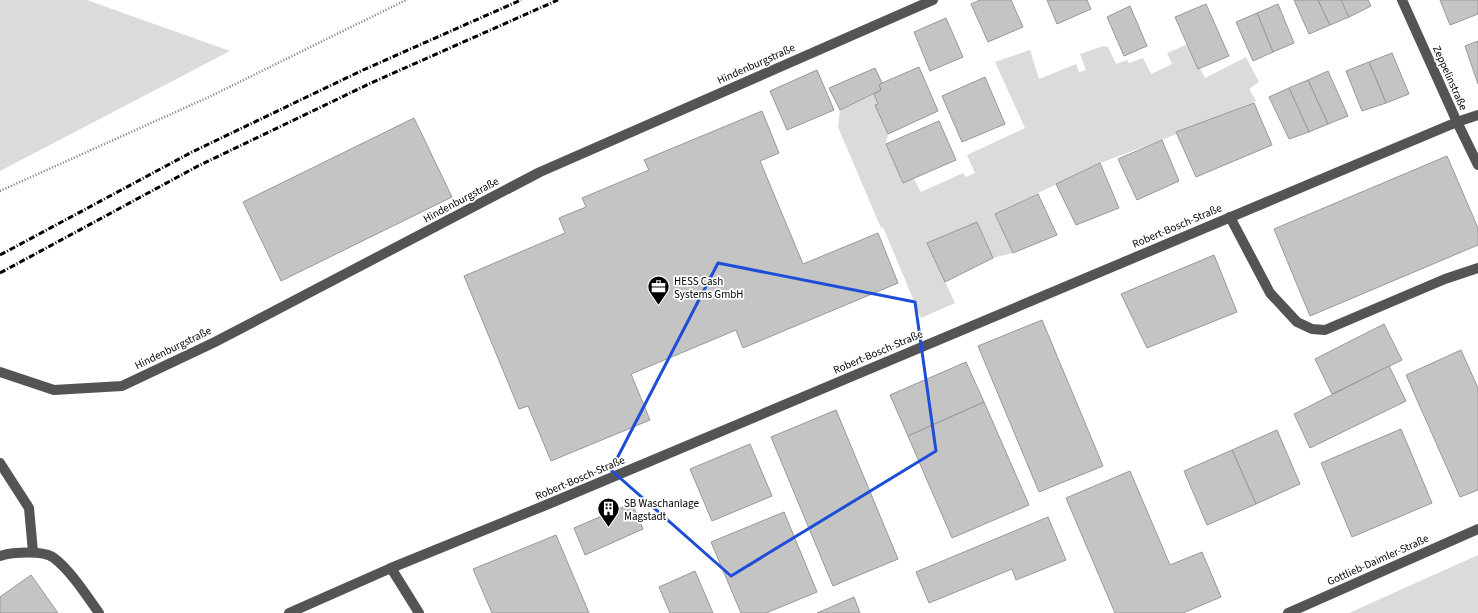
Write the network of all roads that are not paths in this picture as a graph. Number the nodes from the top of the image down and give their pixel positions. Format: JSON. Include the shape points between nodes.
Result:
{"nodes":[{"id":1,"x":933,"y":0,"type":"edge"},
{"id":2,"x":1402,"y":0,"type":"edge"},
{"id":3,"x":1478,"y":115,"type":"edge"},
{"id":4,"x":1457,"y":122,"type":"junction"},
{"id":5,"x":1478,"y":165,"type":"edge"},
{"id":6,"x":1230,"y":217,"type":"junction"},
{"id":7,"x":1478,"y":268,"type":"edge"},
{"id":8,"x":0,"y":372,"type":"edge"},
{"id":9,"x":0,"y":463,"type":"edge"},
{"id":10,"x":1478,"y":529,"type":"edge"},
{"id":11,"x":33,"y":552,"type":"junction"},
{"id":12,"x":0,"y":556,"type":"edge"},
{"id":13,"x":391,"y":568,"type":"junction"},
{"id":14,"x":99,"y":613,"type":"edge"},
{"id":15,"x":289,"y":613,"type":"edge"},
{"id":16,"x":419,"y":613,"type":"edge"},
{"id":17,"x":1288,"y":613,"type":"edge"}],
"edges":[{"from":1,"to":8,"type":"street","name":"Hindenburgstraße","via":[[540,172],[216,342],[122,386],[54,390]]},
{"from":2,"to":4,"type":"street","name":"Zeppelinstraße"},
{"from":3,"to":4,"type":"street","name":"Robert-Bosch-Straße"},
{"from":4,"to":5,"type":"street","name":"Zeppelinstraße"},
{"from":4,"to":6,"type":"street","name":"Robert-Bosch-Straße"},
{"from":6,"to":7,"type":"street","via":[[1270,293],[1297,322],[1312,329],[1325,330],[1445,279]]},
{"from":6,"to":13,"type":"street","name":"Robert-Bosch-Straße"},
{"from":9,"to":11,"type":"street","via":[[29,508]]},
{"from":10,"to":17,"type":"street","name":"Gottlieb-Daimler-Straße"},
{"from":11,"to":12,"type":"street"},
{"from":11,"to":14,"type":"street","via":[[53,557],[77,582]]},
{"from":13,"to":15,"type":"street","name":"Robert-Bosch-Straße"},
{"from":13,"to":16,"type":"street"}]}
